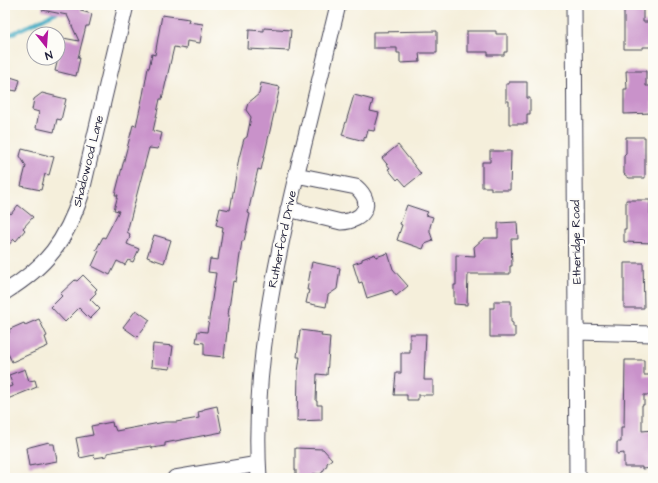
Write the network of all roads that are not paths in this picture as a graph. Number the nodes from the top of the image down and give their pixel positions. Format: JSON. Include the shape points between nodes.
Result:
{"nodes":[{"id":1,"x":126,"y":5,"type":"edge"},
{"id":2,"x":338,"y":5,"type":"edge"},
{"id":3,"x":574,"y":5,"type":"edge"},
{"id":4,"x":296,"y":175,"type":"junction"},
{"id":5,"x":288,"y":209,"type":"junction"},
{"id":6,"x":5,"y":292,"type":"edge"},
{"id":7,"x":577,"y":332,"type":"junction"},
{"id":8,"x":653,"y":334,"type":"edge"},
{"id":9,"x":258,"y":471,"type":"edge"},
{"id":10,"x":175,"y":478,"type":"edge"},
{"id":11,"x":577,"y":478,"type":"edge"}],
"edges":[{"from":1,"to":6,"type":"street","name":"Shadowood Lane","via":[[74,216],[48,258],[30,276]]},
{"from":2,"to":4,"type":"street","name":"Rutherford Drive"},
{"from":3,"to":7,"type":"street","name":"Etheridge Road"},
{"from":4,"to":5,"type":"street","name":"Rutherford Drive"},
{"from":4,"to":5,"type":"street","via":[[356,187],[366,201],[365,209],[359,218],[341,222]]},
{"from":5,"to":9,"type":"street","name":"Rutherford Drive","via":[[268,310],[259,403]]},
{"from":7,"to":8,"type":"street"},
{"from":7,"to":11,"type":"street","name":"Etheridge Road"},
{"from":9,"to":10,"type":"street"}]}
